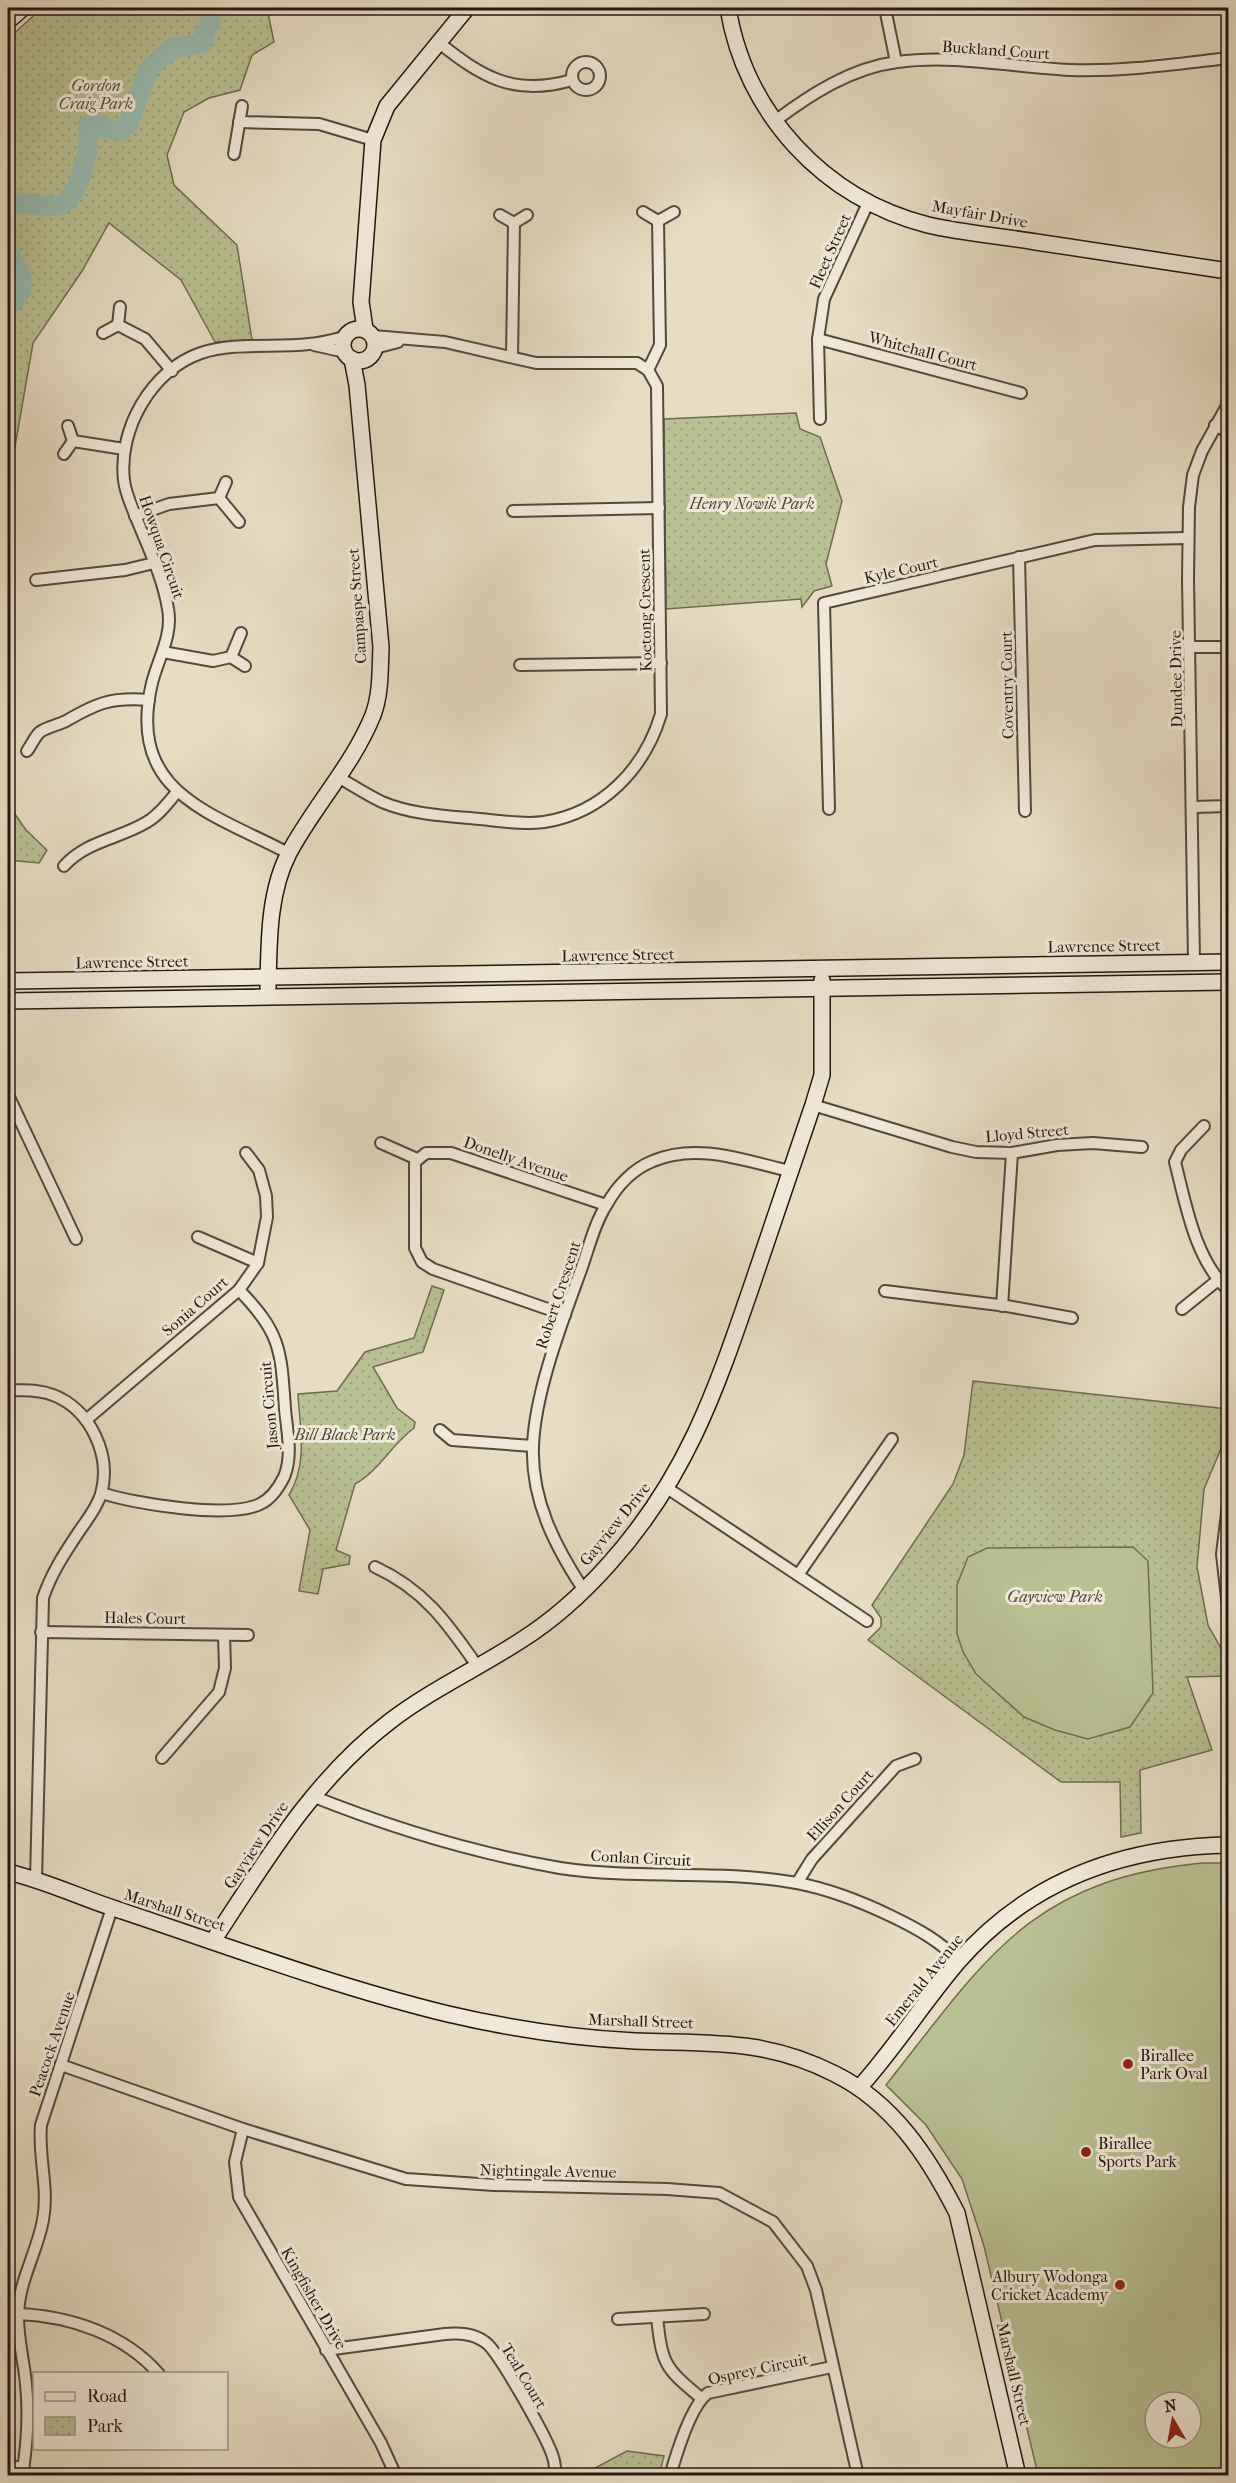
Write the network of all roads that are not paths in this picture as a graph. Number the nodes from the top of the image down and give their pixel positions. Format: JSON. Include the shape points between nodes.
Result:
{"nodes":[{"id":1,"x":23,"y":8,"type":"edge"},
{"id":2,"x":467,"y":8,"type":"edge"},
{"id":3,"x":728,"y":8,"type":"edge"},
{"id":4,"x":885,"y":8,"type":"edge"},
{"id":5,"x":8,"y":21,"type":"edge"},
{"id":6,"x":438,"y":42,"type":"junction"},
{"id":7,"x":1228,"y":58,"type":"edge"},
{"id":8,"x":896,"y":62,"type":"junction"},
{"id":9,"x":572,"y":80,"type":"dead end"},
{"id":10,"x":242,"y":106,"type":"dead end"},
{"id":11,"x":775,"y":121,"type":"junction"},
{"id":12,"x":239,"y":122,"type":"junction"},
{"id":13,"x":372,"y":140,"type":"junction"},
{"id":14,"x":234,"y":154,"type":"dead end"},
{"id":15,"x":868,"y":203,"type":"junction"},
{"id":16,"x":643,"y":212,"type":"dead end"},
{"id":17,"x":674,"y":212,"type":"dead end"},
{"id":18,"x":500,"y":215,"type":"dead end"},
{"id":19,"x":527,"y":215,"type":"dead end"},
{"id":20,"x":658,"y":221,"type":"junction"},
{"id":21,"x":514,"y":223,"type":"junction"},
{"id":22,"x":1228,"y":271,"type":"edge"},
{"id":23,"x":120,"y":308,"type":"dead end"},
{"id":24,"x":118,"y":325,"type":"junction"},
{"id":25,"x":103,"y":333,"type":"dead end"},
{"id":26,"x":818,"y":339,"type":"junction"},
{"id":27,"x":359,"y":344,"type":"junction"},
{"id":28,"x":512,"y":357,"type":"junction"},
{"id":29,"x":648,"y":370,"type":"junction"},
{"id":30,"x":171,"y":372,"type":"junction"},
{"id":31,"x":1021,"y":393,"type":"dead end"},
{"id":32,"x":1228,"y":404,"type":"edge"},
{"id":33,"x":820,"y":419,"type":"dead end"},
{"id":34,"x":1215,"y":425,"type":"junction"},
{"id":35,"x":68,"y":426,"type":"dead end"},
{"id":36,"x":1228,"y":432,"type":"edge"},
{"id":37,"x":73,"y":441,"type":"junction"},
{"id":38,"x":124,"y":449,"type":"junction"},
{"id":39,"x":64,"y":454,"type":"dead end"},
{"id":40,"x":226,"y":482,"type":"dead end"},
{"id":41,"x":219,"y":498,"type":"junction"},
{"id":42,"x":659,"y":508,"type":"junction"},
{"id":43,"x":513,"y":511,"type":"dead end"},
{"id":44,"x":135,"y":516,"type":"junction"},
{"id":45,"x":239,"y":522,"type":"dead end"},
{"id":46,"x":1188,"y":538,"type":"junction"},
{"id":47,"x":1019,"y":557,"type":"junction"},
{"id":48,"x":154,"y":563,"type":"junction"},
{"id":49,"x":36,"y":580,"type":"dead end"},
{"id":50,"x":241,"y":633,"type":"dead end"},
{"id":51,"x":1191,"y":647,"type":"junction"},
{"id":52,"x":1228,"y":647,"type":"edge"},
{"id":53,"x":163,"y":652,"type":"junction"},
{"id":54,"x":231,"y":657,"type":"junction"},
{"id":55,"x":662,"y":663,"type":"junction"},
{"id":56,"x":520,"y":665,"type":"dead end"},
{"id":57,"x":245,"y":666,"type":"dead end"},
{"id":58,"x":149,"y":700,"type":"junction"},
{"id":59,"x":27,"y":752,"type":"dead end"},
{"id":60,"x":338,"y":777,"type":"junction"},
{"id":61,"x":177,"y":792,"type":"junction"},
{"id":62,"x":1228,"y":806,"type":"edge"},
{"id":63,"x":1193,"y":807,"type":"junction"},
{"id":64,"x":829,"y":809,"type":"dead end"},
{"id":65,"x":1025,"y":811,"type":"dead end"},
{"id":66,"x":288,"y":853,"type":"junction"},
{"id":67,"x":64,"y":866,"type":"dead end"},
{"id":68,"x":1194,"y":962,"type":"junction"},
{"id":69,"x":1228,"y":962,"type":"edge"},
{"id":70,"x":822,"y":970,"type":"junction"},
{"id":71,"x":268,"y":978,"type":"junction"},
{"id":72,"x":8,"y":981,"type":"edge"},
{"id":73,"x":1194,"y":982,"type":"junction"},
{"id":74,"x":1228,"y":982,"type":"edge"},
{"id":75,"x":822,"y":988,"type":"junction"},
{"id":76,"x":268,"y":997,"type":"junction"},
{"id":77,"x":8,"y":1001,"type":"edge"},
{"id":78,"x":8,"y":1095,"type":"edge"},
{"id":79,"x":813,"y":1105,"type":"junction"},
{"id":80,"x":1203,"y":1126,"type":"dead end"},
{"id":81,"x":381,"y":1143,"type":"dead end"},
{"id":82,"x":1142,"y":1147,"type":"dead end"},
{"id":83,"x":246,"y":1153,"type":"dead end"},
{"id":84,"x":1012,"y":1153,"type":"junction"},
{"id":85,"x":417,"y":1159,"type":"junction"},
{"id":86,"x":790,"y":1171,"type":"junction"},
{"id":87,"x":606,"y":1205,"type":"junction"},
{"id":88,"x":198,"y":1237,"type":"dead end"},
{"id":89,"x":76,"y":1239,"type":"dead end"},
{"id":90,"x":258,"y":1263,"type":"junction"},
{"id":91,"x":1218,"y":1280,"type":"junction"},
{"id":92,"x":239,"y":1290,"type":"junction"},
{"id":93,"x":1228,"y":1290,"type":"edge"},
{"id":94,"x":885,"y":1291,"type":"dead end"},
{"id":95,"x":1002,"y":1306,"type":"junction"},
{"id":96,"x":1182,"y":1309,"type":"dead end"},
{"id":97,"x":565,"y":1315,"type":"junction"},
{"id":98,"x":1072,"y":1318,"type":"dead end"},
{"id":99,"x":8,"y":1390,"type":"edge"},
{"id":100,"x":86,"y":1420,"type":"junction"},
{"id":101,"x":440,"y":1430,"type":"dead end"},
{"id":102,"x":892,"y":1438,"type":"dead end"},
{"id":103,"x":533,"y":1446,"type":"junction"},
{"id":104,"x":667,"y":1488,"type":"junction"},
{"id":105,"x":102,"y":1493,"type":"junction"},
{"id":106,"x":1228,"y":1505,"type":"edge"},
{"id":107,"x":375,"y":1567,"type":"dead end"},
{"id":108,"x":798,"y":1575,"type":"junction"},
{"id":109,"x":583,"y":1590,"type":"junction"},
{"id":110,"x":1228,"y":1606,"type":"edge"},
{"id":111,"x":867,"y":1621,"type":"dead end"},
{"id":112,"x":41,"y":1632,"type":"junction"},
{"id":113,"x":224,"y":1635,"type":"junction"},
{"id":114,"x":248,"y":1635,"type":"dead end"},
{"id":115,"x":478,"y":1667,"type":"junction"},
{"id":116,"x":162,"y":1758,"type":"dead end"},
{"id":117,"x":915,"y":1758,"type":"dead end"},
{"id":118,"x":312,"y":1796,"type":"junction"},
{"id":119,"x":1228,"y":1845,"type":"edge"},
{"id":120,"x":8,"y":1872,"type":"edge"},
{"id":121,"x":36,"y":1879,"type":"junction"},
{"id":122,"x":797,"y":1883,"type":"junction"},
{"id":123,"x":112,"y":1908,"type":"junction"},
{"id":124,"x":213,"y":1941,"type":"junction"},
{"id":125,"x":959,"y":1961,"type":"junction"},
{"id":126,"x":62,"y":2065,"type":"junction"},
{"id":127,"x":859,"y":2088,"type":"junction"},
{"id":128,"x":243,"y":2129,"type":"junction"},
{"id":129,"x":18,"y":2314,"type":"junction"},
{"id":130,"x":704,"y":2314,"type":"dead end"},
{"id":131,"x":657,"y":2318,"type":"junction"},
{"id":132,"x":618,"y":2319,"type":"dead end"},
{"id":133,"x":326,"y":2350,"type":"junction"},
{"id":134,"x":832,"y":2367,"type":"junction"},
{"id":135,"x":158,"y":2372,"type":"edge"},
{"id":136,"x":701,"y":2398,"type":"junction"},
{"id":137,"x":8,"y":2466,"type":"edge"},
{"id":138,"x":23,"y":2472,"type":"edge"},
{"id":139,"x":396,"y":2475,"type":"edge"},
{"id":140,"x":556,"y":2475,"type":"edge"},
{"id":141,"x":670,"y":2475,"type":"edge"},
{"id":142,"x":858,"y":2475,"type":"edge"},
{"id":143,"x":1018,"y":2475,"type":"edge"}],
"edges":[{"from":1,"to":5,"type":"street"},
{"from":2,"to":6,"type":"street","name":"Campaspe Street"},
{"from":3,"to":11,"type":"street","name":"Mayfair Drive","via":[[745,69]]},
{"from":4,"to":8,"type":"street"},
{"from":6,"to":9,"type":"street","via":[[472,70],[500,82],[535,86]]},
{"from":6,"to":13,"type":"street","name":"Campaspe Street","via":[[387,106]]},
{"from":7,"to":8,"type":"street","name":"Buckland Court","via":[[1071,70],[960,60]]},
{"from":8,"to":11,"type":"street","name":"Buckland Court","via":[[837,81]]},
{"from":10,"to":12,"type":"street"},
{"from":11,"to":15,"type":"street","name":"Mayfair Drive","via":[[799,153],[831,180]]},
{"from":12,"to":13,"type":"street","via":[[319,124]]},
{"from":12,"to":14,"type":"street"},
{"from":13,"to":27,"type":"street","name":"Campaspe Street"},
{"from":15,"to":22,"type":"street","name":"Mayfair Drive","via":[[927,225]]},
{"from":15,"to":26,"type":"street","name":"Fleet Street","via":[[824,299]]},
{"from":16,"to":20,"type":"street"},
{"from":17,"to":20,"type":"street"},
{"from":18,"to":21,"type":"street"},
{"from":19,"to":21,"type":"street"},
{"from":20,"to":29,"type":"street","via":[[660,345]]},
{"from":21,"to":28,"type":"street"},
{"from":23,"to":24,"type":"street"},
{"from":24,"to":25,"type":"street"},
{"from":24,"to":30,"type":"street","via":[[145,339]]},
{"from":26,"to":31,"type":"street","name":"Whitehall Court"},
{"from":26,"to":33,"type":"street","name":"Fleet Street"},
{"from":27,"to":28,"type":"street","via":[[445,342]]},
{"from":27,"to":30,"type":"street","name":"Howqua Circuit","via":[[227,349],[200,354]]},
{"from":27,"to":60,"type":"street","name":"Campaspe Street","via":[[357,385],[381,647],[380,684],[373,715]]},
{"from":28,"to":29,"type":"street","via":[[536,363],[638,363]]},
{"from":29,"to":42,"type":"street","name":"Koetong Crescent","via":[[657,386]]},
{"from":30,"to":38,"type":"street","name":"Howqua Circuit","via":[[144,399]]},
{"from":32,"to":34,"type":"street","name":"Dundee Drive"},
{"from":34,"to":36,"type":"street"},
{"from":34,"to":46,"type":"street","name":"Dundee Drive","via":[[1193,475]]},
{"from":35,"to":37,"type":"street"},
{"from":37,"to":38,"type":"street"},
{"from":37,"to":39,"type":"street"},
{"from":38,"to":44,"type":"street","name":"Howqua Circuit","via":[[124,482]]},
{"from":40,"to":41,"type":"street"},
{"from":41,"to":44,"type":"street","via":[[170,504]]},
{"from":41,"to":45,"type":"street"},
{"from":42,"to":43,"type":"street"},
{"from":42,"to":55,"type":"street","name":"Koetong Crescent"},
{"from":44,"to":48,"type":"street","name":"Howqua Circuit"},
{"from":46,"to":47,"type":"street","name":"Kyle Court","via":[[1095,540]]},
{"from":46,"to":51,"type":"street","name":"Dundee Drive"},
{"from":47,"to":64,"type":"street","name":"Kyle Court","via":[[824,603]]},
{"from":47,"to":65,"type":"street","name":"Coventry Court"},
{"from":48,"to":49,"type":"street"},
{"from":48,"to":53,"type":"street","name":"Howqua Circuit","via":[[168,609]]},
{"from":50,"to":54,"type":"street"},
{"from":51,"to":52,"type":"street"},
{"from":51,"to":63,"type":"street","name":"Dundee Drive"},
{"from":53,"to":54,"type":"street","via":[[213,661]]},
{"from":53,"to":58,"type":"street","name":"Howqua Circuit"},
{"from":54,"to":57,"type":"street"},
{"from":55,"to":56,"type":"street"},
{"from":55,"to":60,"type":"street","name":"Koetong Crescent","via":[[661,714],[646,752],[612,792],[570,815],[544,822],[518,822],[419,813],[381,801]]},
{"from":58,"to":59,"type":"street","via":[[103,702],[84,709],[39,732]]},
{"from":58,"to":61,"type":"street","name":"Howqua Circuit","via":[[148,744],[160,772]]},
{"from":60,"to":66,"type":"street","name":"Campaspe Street"},
{"from":61,"to":66,"type":"street","name":"Howqua Circuit"},
{"from":61,"to":67,"type":"street","via":[[146,823],[103,839]]},
{"from":62,"to":63,"type":"street"},
{"from":63,"to":68,"type":"street","name":"Dundee Drive"},
{"from":66,"to":71,"type":"street","name":"Campaspe Street","via":[[272,914]]},
{"from":68,"to":69,"type":"street","name":"Lawrence Street"},
{"from":68,"to":70,"type":"street","name":"Lawrence Street"},
{"from":68,"to":73,"type":"street"},
{"from":70,"to":71,"type":"street","name":"Lawrence Street"},
{"from":70,"to":75,"type":"street","name":"Gayview Drive"},
{"from":71,"to":72,"type":"street","name":"Lawrence Street"},
{"from":71,"to":76,"type":"street","name":"Campaspe Street"},
{"from":73,"to":74,"type":"street"},
{"from":73,"to":75,"type":"street"},
{"from":75,"to":76,"type":"street"},
{"from":75,"to":79,"type":"street","name":"Gayview Drive","via":[[822,1075]]},
{"from":76,"to":77,"type":"street"},
{"from":78,"to":89,"type":"street"},
{"from":79,"to":84,"type":"street","name":"Lloyd Street","via":[[952,1147]]},
{"from":79,"to":86,"type":"street","name":"Gayview Drive"},
{"from":80,"to":91,"type":"street","via":[[1181,1150],[1176,1162],[1200,1247]]},
{"from":81,"to":85,"type":"street"},
{"from":82,"to":84,"type":"street","name":"Lloyd Street","via":[[1093,1143]]},
{"from":83,"to":90,"type":"street","name":"Sonia Court","via":[[260,1170],[266,1196],[267,1217]]},
{"from":84,"to":95,"type":"street"},
{"from":85,"to":87,"type":"street","name":"Donelly Avenue","via":[[426,1153],[451,1153]]},
{"from":85,"to":97,"type":"street","via":[[415,1248],[422,1262]]},
{"from":86,"to":87,"type":"street","name":"Robert Crescent","via":[[711,1153],[672,1154],[636,1171]]},
{"from":86,"to":104,"type":"street","name":"Gayview Drive","via":[[725,1368]]},
{"from":87,"to":97,"type":"street","name":"Robert Crescent"},
{"from":88,"to":90,"type":"street"},
{"from":90,"to":92,"type":"street","name":"Sonia Court"},
{"from":91,"to":93,"type":"street"},
{"from":91,"to":96,"type":"street"},
{"from":92,"to":100,"type":"street","name":"Sonia Court"},
{"from":92,"to":105,"type":"street","name":"Jason Circuit","via":[[262,1314],[275,1336],[282,1362],[289,1459],[277,1489],[260,1504],[234,1509],[155,1506]]},
{"from":94,"to":95,"type":"street"},
{"from":95,"to":98,"type":"street"},
{"from":97,"to":103,"type":"street","name":"Robert Crescent","via":[[539,1402]]},
{"from":99,"to":100,"type":"street","via":[[54,1395]]},
{"from":100,"to":105,"type":"street","via":[[99,1446]]},
{"from":101,"to":103,"type":"street","via":[[452,1440]]},
{"from":102,"to":108,"type":"street"},
{"from":103,"to":109,"type":"street","name":"Robert Crescent","via":[[545,1520]]},
{"from":104,"to":108,"type":"street"},
{"from":104,"to":109,"type":"street","name":"Gayview Drive","via":[[632,1536]]},
{"from":105,"to":112,"type":"street","via":[[49,1582],[43,1598]]},
{"from":106,"to":110,"type":"street","via":[[1222,1554]]},
{"from":107,"to":115,"type":"street","via":[[401,1579],[422,1596],[448,1624]]},
{"from":108,"to":111,"type":"street"},
{"from":109,"to":115,"type":"street","name":"Gayview Drive","via":[[532,1633]]},
{"from":112,"to":113,"type":"street","name":"Hales Court"},
{"from":112,"to":121,"type":"street"},
{"from":113,"to":114,"type":"street","name":"Hales Court"},
{"from":113,"to":116,"type":"street","via":[[225,1668],[219,1692]]},
{"from":115,"to":118,"type":"street","name":"Gayview Drive","via":[[392,1720],[342,1763]]},
{"from":117,"to":122,"type":"street","name":"Ellison Court","via":[[896,1766],[812,1859]]},
{"from":118,"to":122,"type":"street","name":"Conlan Circuit","via":[[403,1830],[473,1850],[562,1868]]},
{"from":118,"to":124,"type":"street","name":"Gayview Drive"},
{"from":119,"to":125,"type":"street","name":"Emerald Avenue","via":[[1151,1851],[1078,1873],[1023,1904]]},
{"from":120,"to":121,"type":"street","name":"Marshall Street"},
{"from":121,"to":123,"type":"street","name":"Marshall Street"},
{"from":122,"to":125,"type":"street","name":"Conlan Circuit","via":[[876,1909],[935,1940]]},
{"from":123,"to":124,"type":"street","name":"Marshall Street"},
{"from":123,"to":126,"type":"street","name":"Peacock Avenue"},
{"from":124,"to":127,"type":"street","name":"Marshall Street","via":[[322,1979],[450,2014],[585,2038],[745,2044],[811,2063]]},
{"from":125,"to":127,"type":"street","name":"Emerald Avenue"},
{"from":126,"to":128,"type":"street","name":"Nightingale Avenue"},
{"from":126,"to":129,"type":"street","name":"Peacock Avenue","via":[[41,2125],[39,2141],[46,2188],[43,2219],[22,2286]]},
{"from":127,"to":143,"type":"street","name":"Marshall Street","via":[[911,2137],[937,2174],[957,2213]]},
{"from":128,"to":133,"type":"street","name":"Kingfisher Drive","via":[[235,2162],[239,2197]]},
{"from":128,"to":134,"type":"street","name":"Nightingale Avenue","via":[[382,2174],[426,2182],[719,2193],[773,2222],[807,2266]]},
{"from":129,"to":135,"type":"street","via":[[69,2322],[106,2334],[133,2349]]},
{"from":129,"to":138,"type":"street","name":"Peacock Avenue","via":[[26,2385]]},
{"from":130,"to":131,"type":"street"},
{"from":131,"to":132,"type":"street"},
{"from":131,"to":136,"type":"street","via":[[665,2364]]},
{"from":133,"to":139,"type":"street","name":"Kingfisher Drive"},
{"from":133,"to":140,"type":"street","name":"Teal Court","via":[[460,2333],[481,2339],[500,2357],[553,2457]]},
{"from":134,"to":136,"type":"street","name":"Osprey Circuit","via":[[708,2393]]},
{"from":134,"to":142,"type":"street","name":"Nightingale Avenue"},
{"from":136,"to":141,"type":"street","name":"Osprey Circuit"},
{"from":137,"to":138,"type":"street"}]}
